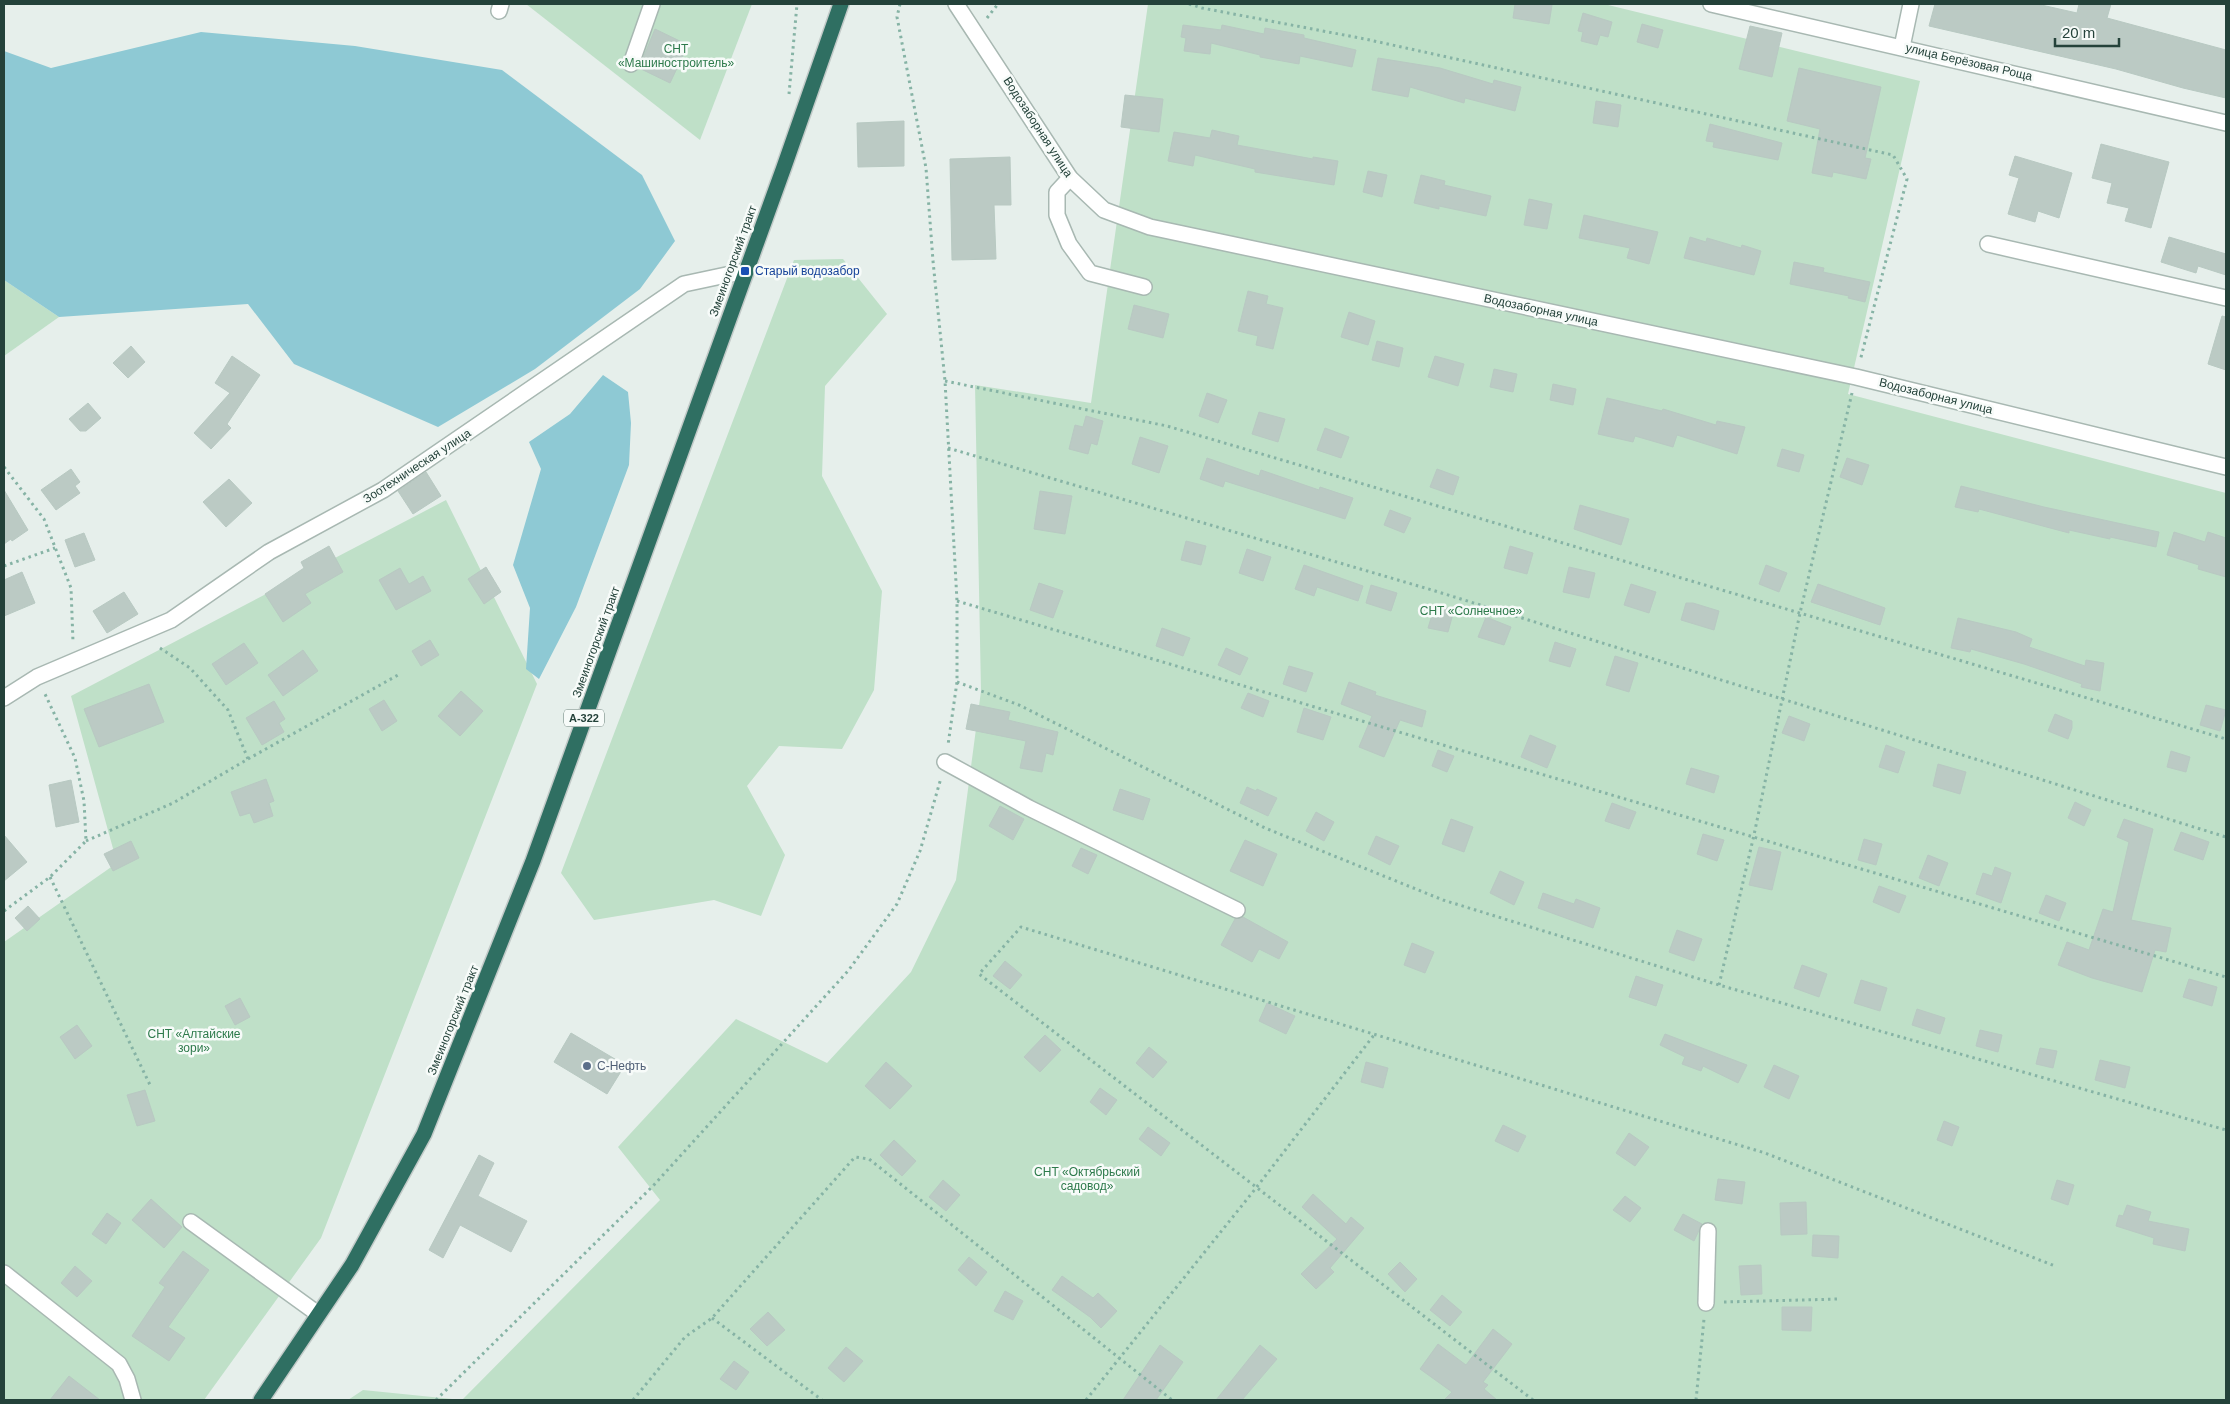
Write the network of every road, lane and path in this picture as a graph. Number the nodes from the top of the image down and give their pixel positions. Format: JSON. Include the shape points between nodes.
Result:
{"nodes":[{"id":1,"x":652,"y":4,"type":"edge"},
{"id":2,"x":797,"y":4,"type":"edge"},
{"id":3,"x":841,"y":4,"type":"edge"},
{"id":4,"x":900,"y":4,"type":"edge"},
{"id":5,"x":956,"y":4,"type":"edge"},
{"id":6,"x":1189,"y":4,"type":"edge"},
{"id":7,"x":1711,"y":4,"type":"edge"},
{"id":8,"x":1911,"y":4,"type":"edge"},
{"id":9,"x":1902,"y":47,"type":"junction"},
{"id":10,"x":631,"y":64,"type":"dead end"},
{"id":11,"x":788,"y":100,"type":"dead end"},
{"id":12,"x":2226,"y":123,"type":"edge"},
{"id":13,"x":1070,"y":178,"type":"junction"},
{"id":14,"x":1988,"y":244,"type":"dead end"},
{"id":15,"x":745,"y":271,"type":"junction"},
{"id":16,"x":1144,"y":287,"type":"dead end"},
{"id":17,"x":2226,"y":298,"type":"edge"},
{"id":18,"x":1856,"y":377,"type":"junction"},
{"id":19,"x":945,"y":381,"type":"junction"},
{"id":20,"x":948,"y":448,"type":"junction"},
{"id":21,"x":4,"y":467,"type":"edge"},
{"id":22,"x":2226,"y":467,"type":"edge"},
{"id":23,"x":55,"y":548,"type":"junction"},
{"id":24,"x":4,"y":566,"type":"edge"},
{"id":25,"x":957,"y":601,"type":"junction"},
{"id":26,"x":1800,"y":613,"type":"junction"},
{"id":27,"x":133,"y":636,"type":"junction"},
{"id":28,"x":74,"y":661,"type":"junction"},
{"id":29,"x":398,"y":675,"type":"dead end"},
{"id":30,"x":37,"y":677,"type":"junction"},
{"id":31,"x":957,"y":682,"type":"junction"},
{"id":32,"x":4,"y":698,"type":"edge"},
{"id":33,"x":1783,"y":701,"type":"junction"},
{"id":34,"x":2226,"y":740,"type":"edge"},
{"id":35,"x":248,"y":760,"type":"junction"},
{"id":36,"x":946,"y":762,"type":"junction"},
{"id":37,"x":1754,"y":835,"type":"junction"},
{"id":38,"x":2226,"y":837,"type":"edge"},
{"id":39,"x":86,"y":841,"type":"junction"},
{"id":40,"x":50,"y":877,"type":"junction"},
{"id":41,"x":1238,"y":910,"type":"dead end"},
{"id":42,"x":4,"y":911,"type":"edge"},
{"id":43,"x":2226,"y":977,"type":"edge"},
{"id":44,"x":1719,"y":985,"type":"junction"},
{"id":45,"x":1374,"y":1035,"type":"junction"},
{"id":46,"x":152,"y":1087,"type":"dead end"},
{"id":47,"x":2226,"y":1130,"type":"edge"},
{"id":48,"x":1256,"y":1188,"type":"junction"},
{"id":49,"x":191,"y":1222,"type":"dead end"},
{"id":50,"x":1708,"y":1231,"type":"dead end"},
{"id":51,"x":2055,"y":1266,"type":"dead end"},
{"id":52,"x":4,"y":1273,"type":"edge"},
{"id":53,"x":1839,"y":1299,"type":"dead end"},
{"id":54,"x":1706,"y":1303,"type":"junction"},
{"id":55,"x":318,"y":1314,"type":"junction"},
{"id":56,"x":712,"y":1318,"type":"junction"},
{"id":57,"x":1118,"y":1359,"type":"junction"},
{"id":58,"x":133,"y":1400,"type":"edge"},
{"id":59,"x":261,"y":1400,"type":"edge"},
{"id":60,"x":436,"y":1400,"type":"edge"},
{"id":61,"x":633,"y":1400,"type":"edge"},
{"id":62,"x":822,"y":1400,"type":"edge"},
{"id":63,"x":1086,"y":1400,"type":"edge"},
{"id":64,"x":1172,"y":1400,"type":"edge"},
{"id":65,"x":1533,"y":1400,"type":"edge"},
{"id":66,"x":1696,"y":1400,"type":"edge"}],
"edges":[{"from":1,"to":10,"type":"street"},
{"from":2,"to":11,"type":"path"},
{"from":3,"to":15,"type":"highway","name":"Змеиногорский тракт","number":"А-322"},
{"from":4,"to":19,"type":"path","via":[[897,17],[926,168]]},
{"from":5,"to":13,"type":"street","name":"Водозаборная улица"},
{"from":6,"to":18,"type":"path","via":[[1365,39],[1893,155],[1907,179]]},
{"from":7,"to":9,"type":"street","name":"улица Берёзовая Роща"},
{"from":8,"to":9,"type":"street"},
{"from":9,"to":12,"type":"street","name":"улица Берёзовая Роща"},
{"from":13,"to":16,"type":"street","via":[[1057,192],[1058,215],[1069,244],[1090,273]]},
{"from":13,"to":18,"type":"street","name":"Водозаборная улица","via":[[1104,210],[1150,227]]},
{"from":14,"to":17,"type":"street"},
{"from":15,"to":27,"type":"street","name":"Зоотехническая улица","via":[[684,284],[383,490],[269,552],[171,620]]},
{"from":15,"to":55,"type":"highway","name":"Змеиногорский тракт","number":"А-322","via":[[533,861],[427,1125],[352,1265]]},
{"from":18,"to":22,"type":"street","name":"Водозаборная улица"},
{"from":18,"to":26,"type":"path"},
{"from":19,"to":20,"type":"path"},
{"from":19,"to":26,"type":"path","via":[[1167,426]]},
{"from":20,"to":25,"type":"path"},
{"from":20,"to":33,"type":"path","via":[[1422,588]]},
{"from":21,"to":23,"type":"path","via":[[44,519]]},
{"from":23,"to":24,"type":"path"},
{"from":23,"to":28,"type":"path","via":[[71,588]]},
{"from":25,"to":31,"type":"path"},
{"from":25,"to":37,"type":"path"},
{"from":26,"to":33,"type":"path"},
{"from":26,"to":34,"type":"path"},
{"from":27,"to":28,"type":"street","name":"Зоотехническая улица"},
{"from":27,"to":35,"type":"path","via":[[156,645],[190,668],[228,710]]},
{"from":28,"to":30,"type":"street","name":"Зоотехническая улица"},
{"from":29,"to":35,"type":"path"},
{"from":30,"to":32,"type":"street","name":"Зоотехническая улица"},
{"from":30,"to":39,"type":"path","via":[[76,758],[84,801]]},
{"from":31,"to":36,"type":"path"},
{"from":31,"to":44,"type":"path","via":[[1018,706],[1265,828],[1443,900]]},
{"from":33,"to":37,"type":"path"},
{"from":33,"to":38,"type":"path"},
{"from":35,"to":39,"type":"path","via":[[173,803]]},
{"from":36,"to":41,"type":"street","via":[[1029,808]]},
{"from":36,"to":60,"type":"path","via":[[920,851],[897,904],[848,971],[653,1186]]},
{"from":37,"to":43,"type":"path"},
{"from":37,"to":44,"type":"path"},
{"from":39,"to":40,"type":"path"},
{"from":40,"to":42,"type":"path"},
{"from":40,"to":46,"type":"path"},
{"from":44,"to":47,"type":"path"},
{"from":45,"to":48,"type":"path"},
{"from":45,"to":48,"type":"path","via":[[1021,927],[979,974]]},
{"from":45,"to":51,"type":"path","via":[[1765,1153]]},
{"from":48,"to":57,"type":"path"},
{"from":48,"to":65,"type":"path"},
{"from":49,"to":55,"type":"street"},
{"from":50,"to":54,"type":"street"},
{"from":52,"to":58,"type":"street","via":[[119,1364]]},
{"from":53,"to":54,"type":"path"},
{"from":54,"to":66,"type":"path"},
{"from":55,"to":59,"type":"highway","name":"Змеиногорский тракт","number":"А-322"},
{"from":56,"to":57,"type":"path","via":[[855,1157],[869,1160]]},
{"from":56,"to":61,"type":"path","via":[[686,1337]]},
{"from":56,"to":62,"type":"path"},
{"from":57,"to":63,"type":"path"},
{"from":57,"to":64,"type":"path"}]}
